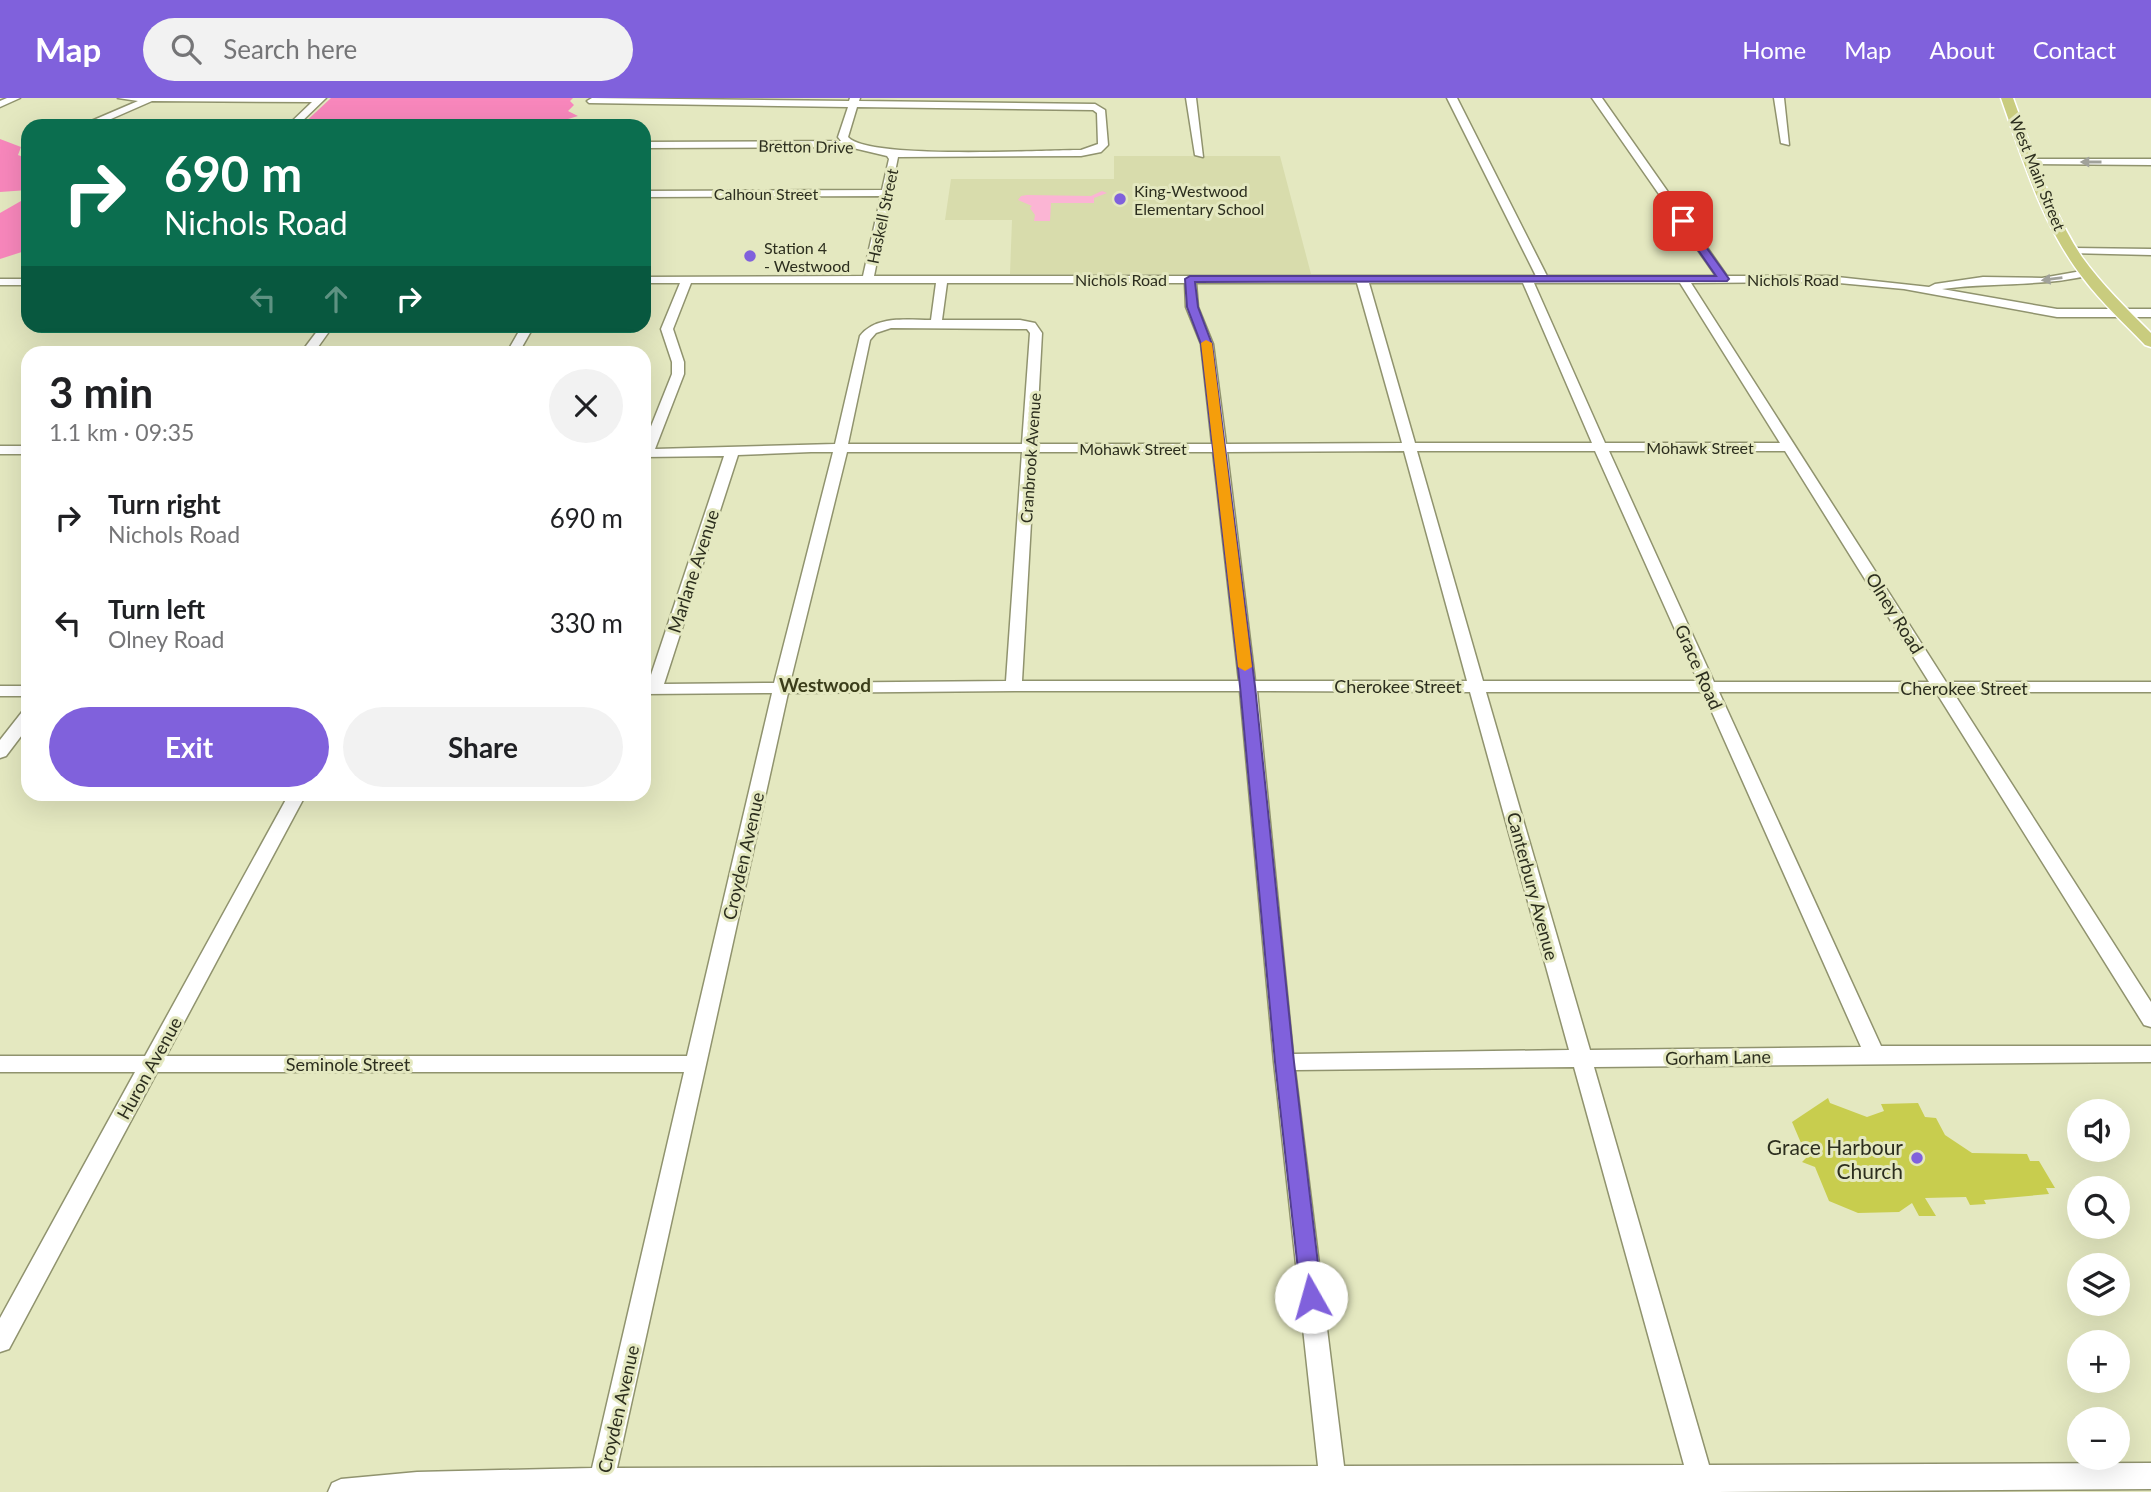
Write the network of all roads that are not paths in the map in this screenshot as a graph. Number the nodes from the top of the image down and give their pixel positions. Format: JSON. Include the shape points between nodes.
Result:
{"nodes":[{"id":1,"x":15,"y":98,"type":"edge"},
{"id":2,"x":123,"y":98,"type":"edge"},
{"id":3,"x":1191,"y":98,"type":"edge"},
{"id":4,"x":1452,"y":98,"type":"edge"},
{"id":5,"x":1597,"y":98,"type":"edge"},
{"id":6,"x":1779,"y":98,"type":"edge"},
{"id":7,"x":2007,"y":98,"type":"edge"},
{"id":8,"x":151,"y":99,"type":"edge"},
{"id":9,"x":320,"y":99,"type":"edge"},
{"id":10,"x":854,"y":100,"type":"edge"},
{"id":11,"x":592,"y":101,"type":"dead end"},
{"id":12,"x":0,"y":104,"type":"edge"},
{"id":13,"x":104,"y":119,"type":"edge"},
{"id":14,"x":299,"y":119,"type":"edge"},
{"id":15,"x":1786,"y":143,"type":"dead end"},
{"id":16,"x":849,"y":144,"type":"junction"},
{"id":17,"x":651,"y":145,"type":"edge"},
{"id":18,"x":891,"y":153,"type":"junction"},
{"id":19,"x":1200,"y":155,"type":"dead end"},
{"id":20,"x":2032,"y":162,"type":"junction"},
{"id":21,"x":2151,"y":162,"type":"edge"},
{"id":22,"x":887,"y":193,"type":"junction"},
{"id":23,"x":651,"y":194,"type":"edge"},
{"id":24,"x":2073,"y":251,"type":"junction"},
{"id":25,"x":2151,"y":253,"type":"edge"},
{"id":26,"x":2087,"y":273,"type":"junction"},
{"id":27,"x":1190,"y":279,"type":"junction"},
{"id":28,"x":1362,"y":279,"type":"junction"},
{"id":29,"x":1535,"y":279,"type":"junction"},
{"id":30,"x":1683,"y":279,"type":"junction"},
{"id":31,"x":1724,"y":279,"type":"junction"},
{"id":32,"x":651,"y":280,"type":"edge"},
{"id":33,"x":687,"y":280,"type":"junction"},
{"id":34,"x":868,"y":280,"type":"junction"},
{"id":35,"x":942,"y":280,"type":"junction"},
{"id":36,"x":2017,"y":281,"type":"junction"},
{"id":37,"x":0,"y":282,"type":"edge"},
{"id":38,"x":21,"y":282,"type":"edge"},
{"id":39,"x":1927,"y":289,"type":"junction"},
{"id":40,"x":1974,"y":298,"type":"junction"},
{"id":41,"x":2123,"y":313,"type":"junction"},
{"id":42,"x":2151,"y":313,"type":"edge"},
{"id":43,"x":936,"y":324,"type":"junction"},
{"id":44,"x":2151,"y":342,"type":"edge"},
{"id":45,"x":651,"y":440,"type":"edge"},
{"id":46,"x":1217,"y":447,"type":"junction"},
{"id":47,"x":1600,"y":447,"type":"junction"},
{"id":48,"x":1790,"y":447,"type":"junction"},
{"id":49,"x":841,"y":448,"type":"junction"},
{"id":50,"x":1031,"y":448,"type":"junction"},
{"id":51,"x":1409,"y":448,"type":"junction"},
{"id":52,"x":0,"y":450,"type":"edge"},
{"id":53,"x":21,"y":450,"type":"edge"},
{"id":54,"x":732,"y":452,"type":"junction"},
{"id":55,"x":651,"y":453,"type":"edge"},
{"id":56,"x":651,"y":683,"type":"edge"},
{"id":57,"x":1014,"y":686,"type":"junction"},
{"id":58,"x":1248,"y":686,"type":"junction"},
{"id":59,"x":1478,"y":686,"type":"junction"},
{"id":60,"x":1707,"y":686,"type":"junction"},
{"id":61,"x":2151,"y":687,"type":"edge"},
{"id":62,"x":781,"y":688,"type":"junction"},
{"id":63,"x":651,"y":689,"type":"edge"},
{"id":64,"x":1943,"y":689,"type":"junction"},
{"id":65,"x":0,"y":691,"type":"edge"},
{"id":66,"x":21,"y":691,"type":"edge"},
{"id":67,"x":21,"y":725,"type":"edge"},
{"id":68,"x":0,"y":752,"type":"edge"},
{"id":69,"x":294,"y":801,"type":"edge"},
{"id":70,"x":2151,"y":1019,"type":"edge"},
{"id":71,"x":1874,"y":1053,"type":"junction"},
{"id":72,"x":2151,"y":1054,"type":"edge"},
{"id":73,"x":1580,"y":1060,"type":"junction"},
{"id":74,"x":1284,"y":1062,"type":"junction"},
{"id":75,"x":0,"y":1064,"type":"edge"},
{"id":76,"x":151,"y":1064,"type":"junction"},
{"id":77,"x":695,"y":1064,"type":"junction"},
{"id":78,"x":0,"y":1341,"type":"edge"},
{"id":79,"x":2151,"y":1476,"type":"edge"},
{"id":80,"x":1702,"y":1485,"type":"edge"},
{"id":81,"x":600,"y":1486,"type":"edge"},
{"id":82,"x":1333,"y":1486,"type":"edge"},
{"id":83,"x":341,"y":1492,"type":"edge"}],
"edges":[{"from":1,"to":12,"type":"street"},
{"from":2,"to":8,"type":"street"},
{"from":3,"to":19,"type":"street"},
{"from":4,"to":29,"type":"street","name":"Grace Road"},
{"from":5,"to":31,"type":"street"},
{"from":6,"to":15,"type":"street"},
{"from":7,"to":20,"type":"main road","name":"West Main Street"},
{"from":8,"to":9,"type":"street"},
{"from":8,"to":13,"type":"street"},
{"from":9,"to":14,"type":"street"},
{"from":10,"to":11,"type":"street"},
{"from":10,"to":16,"type":"street","via":[[843,137]]},
{"from":10,"to":18,"type":"street","name":"Bretton Drive","via":[[1101,110],[1103,145],[1093,152]]},
{"from":16,"to":17,"type":"street","name":"Bretton Drive"},
{"from":16,"to":18,"type":"street","name":"Bretton Drive"},
{"from":18,"to":22,"type":"street","name":"Haskell Street","via":[[894,159]]},
{"from":21,"to":20,"type":"street","one_way":true},
{"from":20,"to":24,"type":"main road","name":"West Main Street"},
{"from":22,"to":23,"type":"street","name":"Calhoun Street"},
{"from":22,"to":34,"type":"street","name":"Haskell Street"},
{"from":24,"to":25,"type":"street"},
{"from":24,"to":26,"type":"main road","name":"West Main Street"},
{"from":26,"to":36,"type":"street","one_way":true},
{"from":26,"to":41,"type":"main road","name":"West Main Street"},
{"from":27,"to":28,"type":"street","name":"Nichols Road"},
{"from":27,"to":35,"type":"street","name":"Nichols Road"},
{"from":27,"to":46,"type":"street","via":[[1192,307],[1206,344]]},
{"from":28,"to":29,"type":"street","name":"Nichols Road"},
{"from":28,"to":51,"type":"street","name":"Canterbury Avenue"},
{"from":29,"to":30,"type":"street","name":"Nichols Road"},
{"from":29,"to":47,"type":"street","name":"Grace Road"},
{"from":30,"to":31,"type":"street","name":"Nichols Road"},
{"from":30,"to":48,"type":"street","name":"Olney Road"},
{"from":31,"to":39,"type":"street","name":"Nichols Road","via":[[1846,279]]},
{"from":32,"to":33,"type":"street","name":"Nichols Road"},
{"from":33,"to":34,"type":"street","name":"Nichols Road"},
{"from":33,"to":45,"type":"street","via":[[667,329],[680,368]]},
{"from":34,"to":35,"type":"street","name":"Nichols Road"},
{"from":35,"to":43,"type":"street"},
{"from":36,"to":39,"type":"street","via":[[1959,282]]},
{"from":36,"to":40,"type":"street","via":[[1976,289]]},
{"from":37,"to":38,"type":"street"},
{"from":39,"to":40,"type":"street","name":"Nichols Road"},
{"from":40,"to":41,"type":"street","name":"Nichols Road","via":[[2040,311]]},
{"from":41,"to":42,"type":"street","name":"Nichols Road"},
{"from":41,"to":44,"type":"main road","name":"West Main Street"},
{"from":43,"to":49,"type":"street","name":"Croyden Avenue","via":[[883,325],[866,335]]},
{"from":43,"to":50,"type":"street","name":"Cranbrook Avenue","via":[[1020,324],[1034,329]]},
{"from":46,"to":50,"type":"street","name":"Mohawk Street"},
{"from":46,"to":51,"type":"street","name":"Mohawk Street"},
{"from":46,"to":58,"type":"street"},
{"from":47,"to":48,"type":"street","name":"Mohawk Street"},
{"from":47,"to":51,"type":"street","name":"Mohawk Street"},
{"from":47,"to":60,"type":"street","name":"Grace Road"},
{"from":48,"to":64,"type":"street","name":"Olney Road"},
{"from":49,"to":50,"type":"street","name":"Mohawk Street"},
{"from":49,"to":54,"type":"street","name":"Mohawk Street"},
{"from":49,"to":62,"type":"street","name":"Croyden Avenue"},
{"from":50,"to":57,"type":"street","name":"Cranbrook Avenue"},
{"from":51,"to":59,"type":"street","name":"Canterbury Avenue"},
{"from":52,"to":53,"type":"street"},
{"from":54,"to":55,"type":"street","name":"Mohawk Street"},
{"from":54,"to":56,"type":"street","name":"Marlane Avenue"},
{"from":57,"to":58,"type":"street","name":"Cherokee Street"},
{"from":57,"to":62,"type":"street","name":"Cherokee Street"},
{"from":58,"to":59,"type":"street","name":"Cherokee Street"},
{"from":58,"to":74,"type":"street"},
{"from":59,"to":60,"type":"street","name":"Cherokee Street"},
{"from":59,"to":73,"type":"street","name":"Canterbury Avenue"},
{"from":60,"to":64,"type":"street","name":"Cherokee Street"},
{"from":60,"to":71,"type":"street","name":"Grace Road"},
{"from":61,"to":64,"type":"street","name":"Cherokee Street"},
{"from":62,"to":63,"type":"street","name":"Cherokee Street"},
{"from":62,"to":77,"type":"street","name":"Croyden Avenue"},
{"from":64,"to":70,"type":"street","name":"Olney Road"},
{"from":65,"to":66,"type":"street"},
{"from":67,"to":68,"type":"street"},
{"from":69,"to":76,"type":"street","name":"Huron Avenue"},
{"from":71,"to":72,"type":"street","name":"Gorham Lane"},
{"from":71,"to":73,"type":"street","name":"Gorham Lane"},
{"from":73,"to":74,"type":"street","name":"Gorham Lane"},
{"from":73,"to":80,"type":"street","name":"Canterbury Avenue"},
{"from":74,"to":82,"type":"street"},
{"from":75,"to":76,"type":"street","name":"Seminole Street"},
{"from":76,"to":77,"type":"street","name":"Seminole Street"},
{"from":76,"to":78,"type":"street","name":"Huron Avenue"},
{"from":77,"to":81,"type":"street","name":"Croyden Avenue"},
{"from":79,"to":80,"type":"street"},
{"from":80,"to":82,"type":"street"},
{"from":81,"to":82,"type":"street"},
{"from":81,"to":83,"type":"street","via":[[416,1485]]}]}
